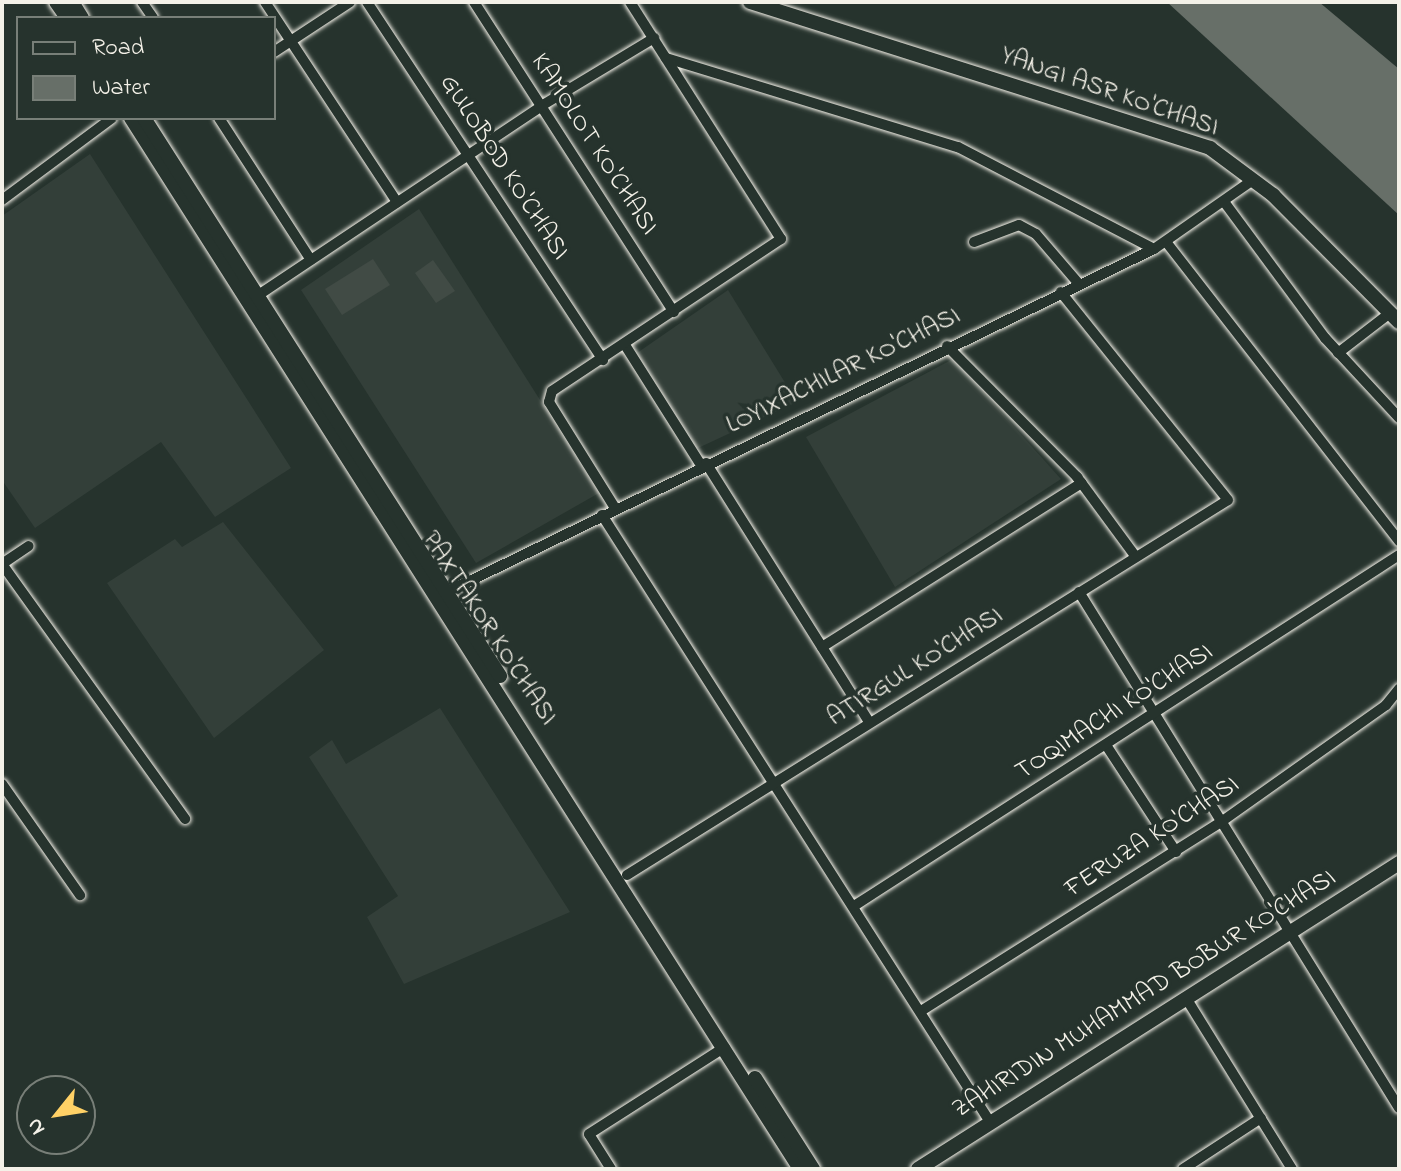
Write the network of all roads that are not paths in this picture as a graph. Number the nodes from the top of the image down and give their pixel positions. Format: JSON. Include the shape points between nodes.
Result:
{"nodes":[{"id":1,"x":350,"y":2,"type":"edge"},
{"id":2,"x":367,"y":2,"type":"edge"},
{"id":3,"x":474,"y":2,"type":"edge"},
{"id":4,"x":630,"y":2,"type":"edge"},
{"id":5,"x":750,"y":2,"type":"edge"},
{"id":6,"x":333,"y":6,"type":"edge"},
{"id":7,"x":276,"y":18,"type":"edge"},
{"id":8,"x":654,"y":38,"type":"junction"},
{"id":9,"x":291,"y":41,"type":"junction"},
{"id":10,"x":276,"y":51,"type":"edge"},
{"id":11,"x":666,"y":58,"type":"junction"},
{"id":12,"x":543,"y":105,"type":"junction"},
{"id":13,"x":109,"y":120,"type":"edge"},
{"id":14,"x":132,"y":120,"type":"edge"},
{"id":15,"x":145,"y":120,"type":"edge"},
{"id":16,"x":220,"y":120,"type":"edge"},
{"id":17,"x":469,"y":155,"type":"junction"},
{"id":18,"x":1253,"y":180,"type":"junction"},
{"id":19,"x":2,"y":200,"type":"edge"},
{"id":20,"x":397,"y":202,"type":"junction"},
{"id":21,"x":1225,"y":203,"type":"junction"},
{"id":22,"x":974,"y":242,"type":"dead end"},
{"id":23,"x":1167,"y":243,"type":"junction"},
{"id":24,"x":1154,"y":249,"type":"junction"},
{"id":25,"x":311,"y":260,"type":"junction"},
{"id":26,"x":1079,"y":284,"type":"junction"},
{"id":27,"x":1061,"y":292,"type":"junction"},
{"id":28,"x":257,"y":296,"type":"junction"},
{"id":29,"x":674,"y":312,"type":"junction"},
{"id":30,"x":1395,"y":317,"type":"edge"},
{"id":31,"x":625,"y":345,"type":"junction"},
{"id":32,"x":947,"y":346,"type":"junction"},
{"id":33,"x":1338,"y":353,"type":"junction"},
{"id":34,"x":603,"y":360,"type":"junction"},
{"id":35,"x":1399,"y":418,"type":"edge"},
{"id":36,"x":704,"y":464,"type":"junction"},
{"id":37,"x":1081,"y":483,"type":"junction"},
{"id":38,"x":615,"y":508,"type":"junction"},
{"id":39,"x":602,"y":515,"type":"junction"},
{"id":40,"x":1399,"y":541,"type":"edge"},
{"id":41,"x":29,"y":546,"type":"dead end"},
{"id":42,"x":1399,"y":555,"type":"edge"},
{"id":43,"x":1136,"y":557,"type":"junction"},
{"id":44,"x":2,"y":564,"type":"edge"},
{"id":45,"x":447,"y":592,"type":"junction"},
{"id":46,"x":1079,"y":592,"type":"junction"},
{"id":47,"x":822,"y":647,"type":"junction"},
{"id":48,"x":1399,"y":689,"type":"edge"},
{"id":49,"x":1154,"y":715,"type":"junction"},
{"id":50,"x":870,"y":723,"type":"junction"},
{"id":51,"x":1106,"y":745,"type":"junction"},
{"id":52,"x":774,"y":783,"type":"junction"},
{"id":53,"x":2,"y":784,"type":"edge"},
{"id":54,"x":185,"y":819,"type":"dead end"},
{"id":55,"x":1221,"y":822,"type":"junction"},
{"id":56,"x":1176,"y":852,"type":"junction"},
{"id":57,"x":1399,"y":863,"type":"edge"},
{"id":58,"x":627,"y":875,"type":"junction"},
{"id":59,"x":80,"y":895,"type":"dead end"},
{"id":60,"x":854,"y":906,"type":"junction"},
{"id":61,"x":1290,"y":932,"type":"junction"},
{"id":62,"x":1186,"y":998,"type":"junction"},
{"id":63,"x":921,"y":1011,"type":"junction"},
{"id":64,"x":725,"y":1047,"type":"junction"},
{"id":65,"x":1399,"y":1108,"type":"edge"},
{"id":66,"x":1261,"y":1118,"type":"junction"},
{"id":67,"x":990,"y":1122,"type":"junction"},
{"id":68,"x":611,"y":1169,"type":"edge"},
{"id":69,"x":800,"y":1169,"type":"edge"},
{"id":70,"x":813,"y":1169,"type":"edge"},
{"id":71,"x":918,"y":1169,"type":"edge"},
{"id":72,"x":1183,"y":1169,"type":"edge"},
{"id":73,"x":1292,"y":1169,"type":"edge"}],
"edges":[{"from":1,"to":6,"type":"street"},
{"from":2,"to":17,"type":"street","name":"GULOBOD KO'CHASI"},
{"from":3,"to":12,"type":"street","name":"KAMOLOT KO'CHASI"},
{"from":4,"to":8,"type":"street"},
{"from":5,"to":18,"type":"main road","name":"YANGI ASR KO'CHASI","via":[[1210,148]]},
{"from":6,"to":9,"type":"street"},
{"from":7,"to":9,"type":"street"},
{"from":8,"to":11,"type":"street"},
{"from":8,"to":12,"type":"street"},
{"from":9,"to":10,"type":"street"},
{"from":9,"to":20,"type":"street"},
{"from":11,"to":24,"type":"street","via":[[958,147]]},
{"from":11,"to":29,"type":"street","via":[[781,239]]},
{"from":12,"to":17,"type":"street"},
{"from":12,"to":29,"type":"street","name":"KAMOLOT KO'CHASI"},
{"from":13,"to":19,"type":"street"},
{"from":14,"to":64,"type":"main road","name":"PAXTAKOR KO'CHASI"},
{"from":15,"to":28,"type":"main road","name":"PAXTAKOR KO'CHASI"},
{"from":16,"to":25,"type":"street"},
{"from":17,"to":20,"type":"street"},
{"from":17,"to":34,"type":"street","name":"GULOBOD KO'CHASI"},
{"from":18,"to":21,"type":"street","name":"LOYIXACHILAR KO'CHASI"},
{"from":18,"to":30,"type":"main road","name":"YANGI ASR KO'CHASI"},
{"from":20,"to":25,"type":"street"},
{"from":21,"to":23,"type":"street","name":"LOYIXACHILAR KO'CHASI"},
{"from":21,"to":33,"type":"street"},
{"from":22,"to":26,"type":"street","via":[[1019,225],[1036,234]]},
{"from":23,"to":24,"type":"street","name":"LOYIXACHILAR KO'CHASI"},
{"from":23,"to":40,"type":"street"},
{"from":24,"to":26,"type":"street","name":"LOYIXACHILAR KO'CHASI"},
{"from":25,"to":28,"type":"street"},
{"from":26,"to":27,"type":"street","name":"LOYIXACHILAR KO'CHASI"},
{"from":27,"to":32,"type":"street","name":"LOYIXACHILAR KO'CHASI"},
{"from":27,"to":43,"type":"street","name":"ATIRGUL KO'CHASI","via":[[1228,500]]},
{"from":28,"to":45,"type":"main road","name":"PAXTAKOR KO'CHASI"},
{"from":29,"to":31,"type":"street"},
{"from":30,"to":33,"type":"street"},
{"from":31,"to":34,"type":"street"},
{"from":31,"to":36,"type":"street"},
{"from":32,"to":36,"type":"street","name":"LOYIXACHILAR KO'CHASI"},
{"from":32,"to":37,"type":"street"},
{"from":33,"to":35,"type":"street"},
{"from":34,"to":38,"type":"street","via":[[548,397]]},
{"from":36,"to":38,"type":"street","name":"LOYIXACHILAR KO'CHASI"},
{"from":36,"to":47,"type":"street"},
{"from":37,"to":43,"type":"street"},
{"from":37,"to":47,"type":"street"},
{"from":38,"to":39,"type":"street","name":"LOYIXACHILAR KO'CHASI"},
{"from":39,"to":45,"type":"street","name":"LOYIXACHILAR KO'CHASI"},
{"from":39,"to":52,"type":"street"},
{"from":41,"to":44,"type":"street"},
{"from":42,"to":49,"type":"street","name":"TOQIMACHI KO'CHASI"},
{"from":43,"to":46,"type":"street","name":"ATIRGUL KO'CHASI"},
{"from":44,"to":54,"type":"street"},
{"from":45,"to":58,"type":"main road","name":"PAXTAKOR KO'CHASI"},
{"from":46,"to":49,"type":"street"},
{"from":46,"to":50,"type":"street","name":"ATIRGUL KO'CHASI"},
{"from":47,"to":50,"type":"street"},
{"from":48,"to":55,"type":"street","name":"FERUZA KO'CHASI","via":[[1386,705]]},
{"from":49,"to":51,"type":"street","name":"TOQIMACHI KO'CHASI"},
{"from":49,"to":55,"type":"street"},
{"from":50,"to":52,"type":"street","name":"ATIRGUL KO'CHASI"},
{"from":51,"to":56,"type":"street"},
{"from":51,"to":60,"type":"street","name":"TOQIMACHI KO'CHASI"},
{"from":52,"to":58,"type":"street","name":"ATIRGUL KO'CHASI"},
{"from":52,"to":60,"type":"street"},
{"from":53,"to":59,"type":"street"},
{"from":55,"to":56,"type":"street","name":"FERUZA KO'CHASI"},
{"from":55,"to":61,"type":"street"},
{"from":56,"to":63,"type":"street","name":"FERUZA KO'CHASI"},
{"from":57,"to":61,"type":"main road","name":"ZAHIRIDIN MUHAMMAD BOBUR KO'CHASI"},
{"from":58,"to":70,"type":"main road","name":"PAXTAKOR KO'CHASI"},
{"from":60,"to":63,"type":"street"},
{"from":61,"to":62,"type":"main road","name":"ZAHIRIDIN MUHAMMAD BOBUR KO'CHASI"},
{"from":61,"to":65,"type":"street"},
{"from":62,"to":66,"type":"street"},
{"from":62,"to":67,"type":"main road","name":"ZAHIRIDIN MUHAMMAD BOBUR KO'CHASI"},
{"from":63,"to":67,"type":"street"},
{"from":64,"to":68,"type":"street","via":[[589,1134]]},
{"from":64,"to":69,"type":"main road","name":"PAXTAKOR KO'CHASI"},
{"from":66,"to":72,"type":"street"},
{"from":66,"to":73,"type":"street"},
{"from":67,"to":71,"type":"main road","name":"ZAHIRIDIN MUHAMMAD BOBUR KO'CHASI"}]}
